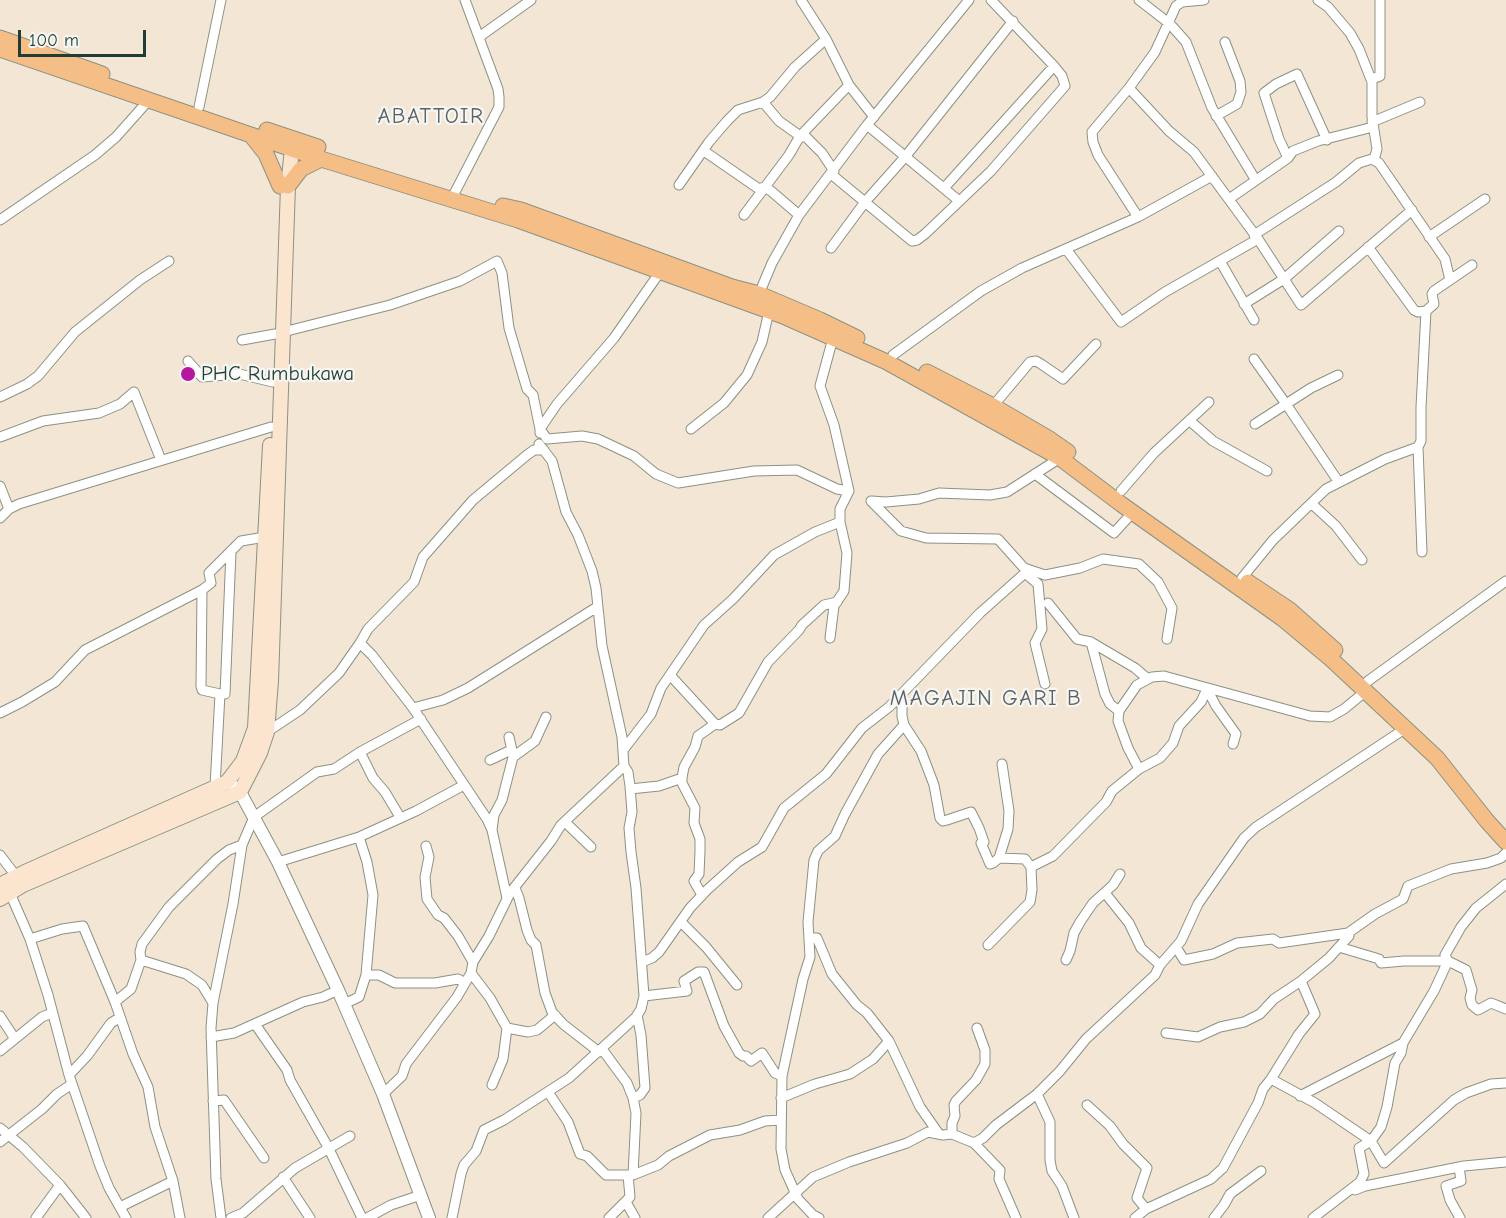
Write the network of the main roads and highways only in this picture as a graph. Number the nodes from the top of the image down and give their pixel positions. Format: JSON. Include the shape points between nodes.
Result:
{"nodes":[{"id":1,"x":0,"y":38,"type":"edge"},
{"id":2,"x":0,"y":49,"type":"edge"},
{"id":3,"x":251,"y":135,"type":"junction"},
{"id":4,"x":287,"y":143,"type":"junction"},
{"id":5,"x":321,"y":159,"type":"junction"},
{"id":6,"x":284,"y":186,"type":"junction"},
{"id":7,"x":279,"y":333,"type":"junction"},
{"id":8,"x":1334,"y":656,"type":"junction"},
{"id":9,"x":1362,"y":681,"type":"junction"},
{"id":10,"x":1506,"y":828,"type":"edge"},
{"id":11,"x":1506,"y":842,"type":"edge"},
{"id":12,"x":3,"y":892,"type":"edge"}],
"edges":[{"from":1,"to":4,"type":"main road","via":[[199,107]]},
{"from":2,"to":3,"type":"main road"},
{"from":3,"to":4,"type":"main road"},
{"from":3,"to":6,"type":"main road"},
{"from":4,"to":5,"type":"main road"},
{"from":4,"to":6,"type":"main road"},
{"from":4,"to":8,"type":"main road","via":[[454,195],[521,210],[759,294],[893,355],[1048,438],[1290,610]]},
{"from":5,"to":6,"type":"main road","via":[[301,169]]},
{"from":5,"to":8,"type":"main road","via":[[518,220],[769,311],[887,362],[1060,458]]},
{"from":6,"to":7,"type":"main road"},
{"from":7,"to":12,"type":"main road","via":[[273,382],[255,728],[243,761],[221,784],[16,876]]},
{"from":7,"to":12,"type":"main road","via":[[271,681],[267,732],[260,753],[240,792]]},
{"from":8,"to":9,"type":"main road"},
{"from":9,"to":10,"type":"main road","via":[[1444,753]]},
{"from":9,"to":11,"type":"main road","via":[[1437,758]]}]}
